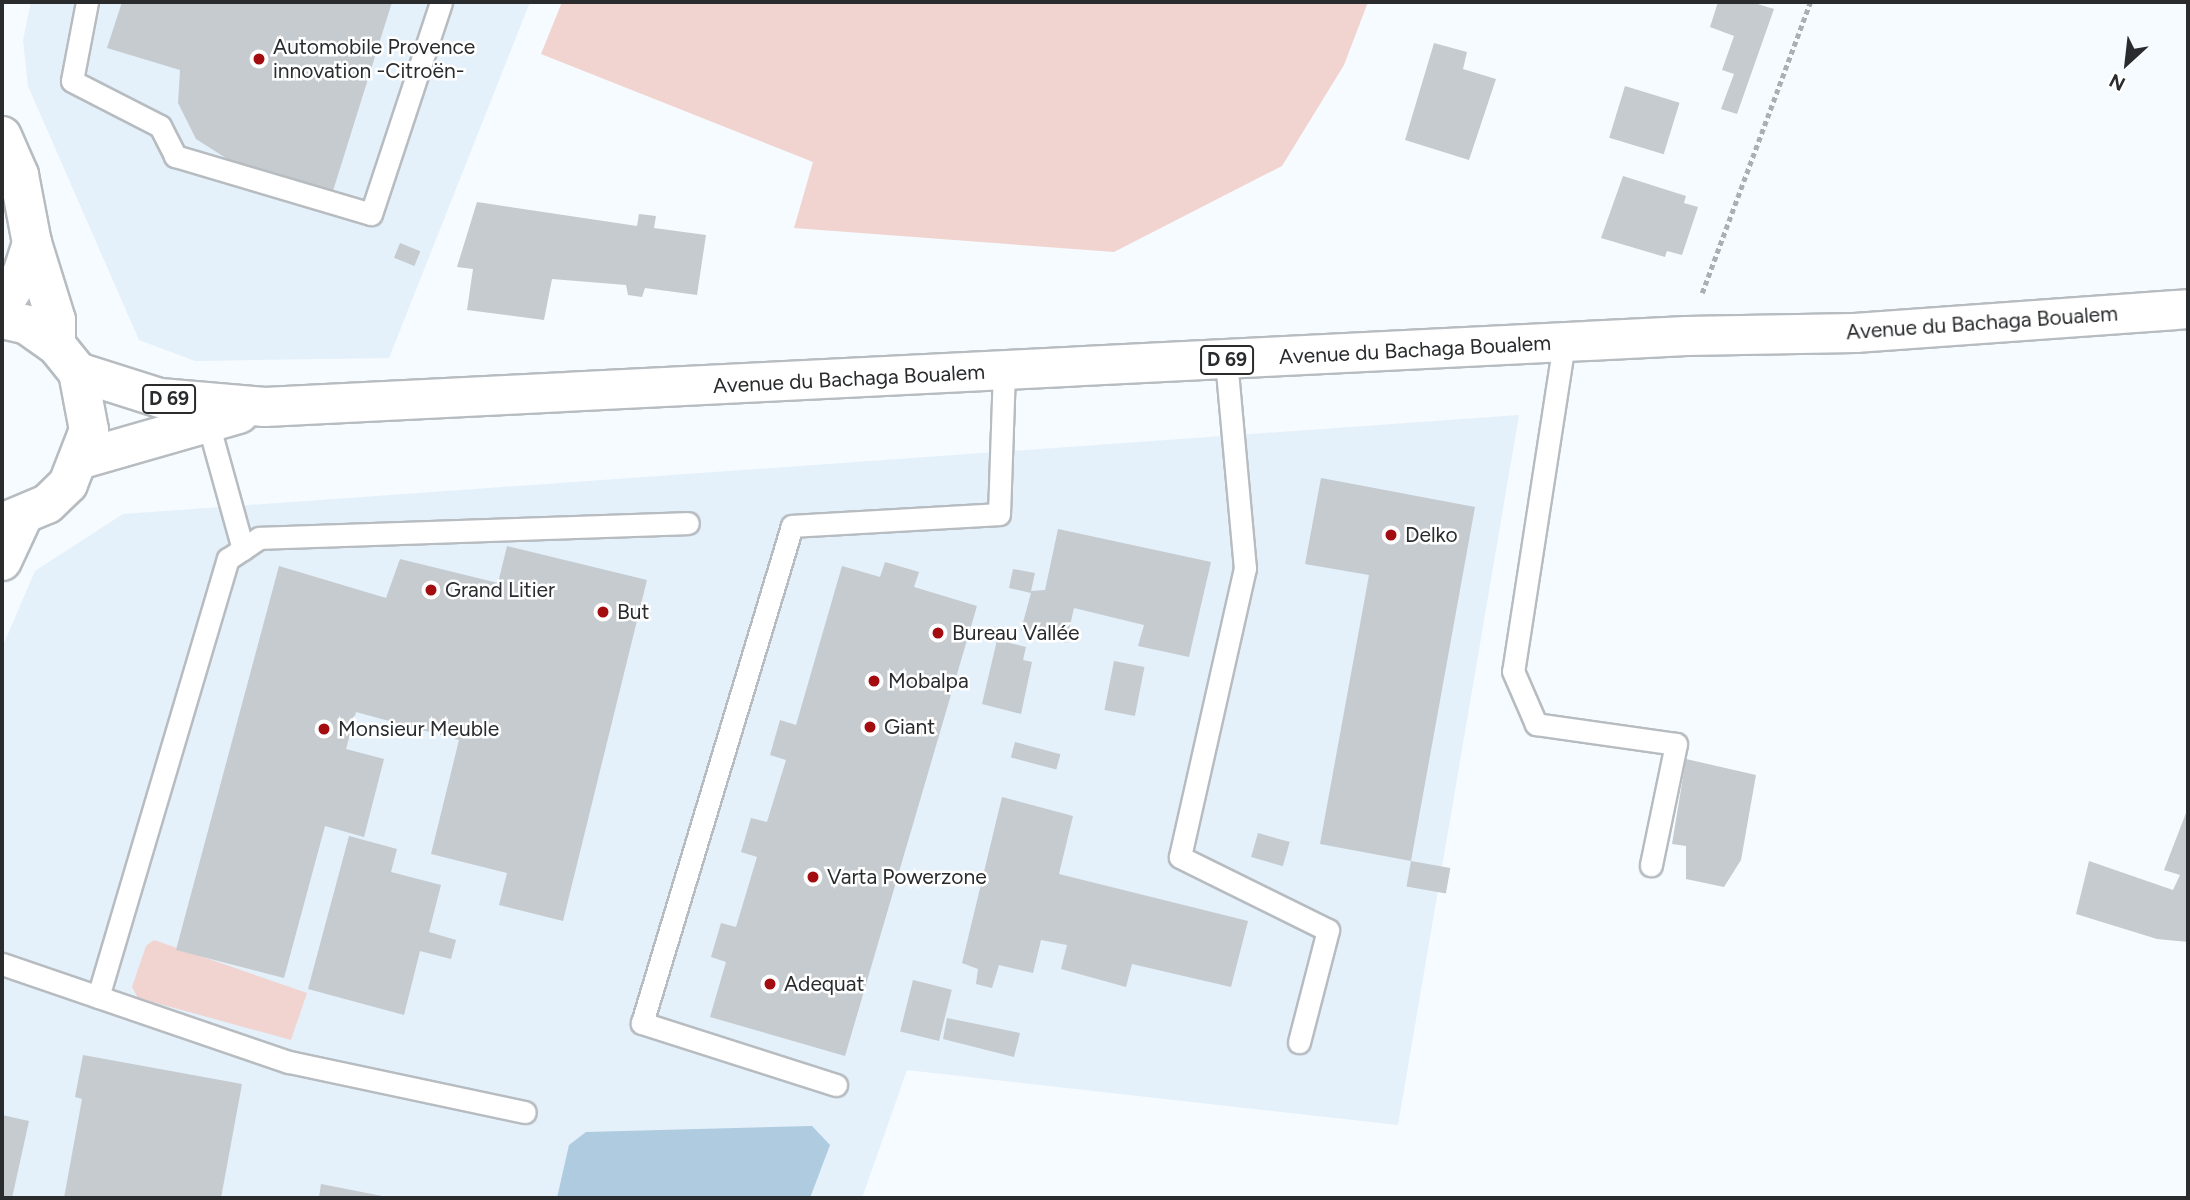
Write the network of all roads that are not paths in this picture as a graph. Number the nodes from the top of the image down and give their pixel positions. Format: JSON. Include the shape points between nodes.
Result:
{"nodes":[{"id":1,"x":87,"y":2,"type":"edge"},
{"id":2,"x":441,"y":2,"type":"edge"},
{"id":3,"x":2,"y":136,"type":"edge"},
{"id":4,"x":32,"y":243,"type":"junction"},
{"id":5,"x":2,"y":306,"type":"edge"},
{"id":6,"x":2188,"y":309,"type":"edge"},
{"id":7,"x":2,"y":319,"type":"edge"},
{"id":8,"x":1564,"y":343,"type":"junction"},
{"id":9,"x":67,"y":359,"type":"junction"},
{"id":10,"x":1226,"y":360,"type":"junction"},
{"id":11,"x":1004,"y":371,"type":"junction"},
{"id":12,"x":265,"y":407,"type":"junction"},
{"id":13,"x":208,"y":423,"type":"junction"},
{"id":14,"x":82,"y":459,"type":"junction"},
{"id":15,"x":12,"y":520,"type":"edge"},
{"id":16,"x":688,"y":523,"type":"dead end"},
{"id":17,"x":243,"y":549,"type":"junction"},
{"id":18,"x":2,"y":561,"type":"edge"},
{"id":19,"x":1651,"y":866,"type":"dead end"},
{"id":20,"x":2,"y":964,"type":"edge"},
{"id":21,"x":98,"y":997,"type":"junction"},
{"id":22,"x":1299,"y":1042,"type":"dead end"},
{"id":23,"x":836,"y":1085,"type":"dead end"},
{"id":24,"x":526,"y":1112,"type":"dead end"}],
"edges":[{"from":1,"to":2,"type":"lane","via":[[72,81],[160,126],[175,156],[371,214]]},
{"from":3,"to":4,"type":"main road","via":[[19,175]]},
{"from":4,"to":5,"type":"main road","via":[[22,274]]},
{"from":4,"to":9,"type":"main road"},
{"from":6,"to":8,"type":"main road","name":"Avenue du Bachaga Boualem","number":"D 69","via":[[1855,333]]},
{"from":7,"to":9,"type":"main road","via":[[27,325]]},
{"from":8,"to":10,"type":"main road","name":"Avenue du Bachaga Boualem","number":"D 69"},
{"from":8,"to":19,"type":"lane","via":[[1513,671],[1536,724],[1676,744]]},
{"from":9,"to":12,"type":"main road","number":"D 69","via":[[160,398]]},
{"from":9,"to":14,"type":"main road","via":[[89,430]]},
{"from":10,"to":11,"type":"main road","name":"Avenue du Bachaga Boualem","number":"D 69"},
{"from":10,"to":22,"type":"lane","via":[[1245,568],[1180,857],[1328,930]]},
{"from":11,"to":12,"type":"main road","name":"Avenue du Bachaga Boualem","number":"D 69"},
{"from":11,"to":23,"type":"lane","via":[[999,514],[792,527],[642,1023]]},
{"from":12,"to":13,"type":"main road","number":"D 69"},
{"from":13,"to":14,"type":"main road","number":"D 69"},
{"from":13,"to":17,"type":"lane"},
{"from":14,"to":15,"type":"main road","via":[[61,490]]},
{"from":15,"to":18,"type":"main road"},
{"from":16,"to":17,"type":"lane","via":[[259,538]]},
{"from":17,"to":21,"type":"lane","via":[[228,559]]},
{"from":20,"to":21,"type":"lane"},
{"from":21,"to":24,"type":"lane","via":[[289,1062]]}]}
